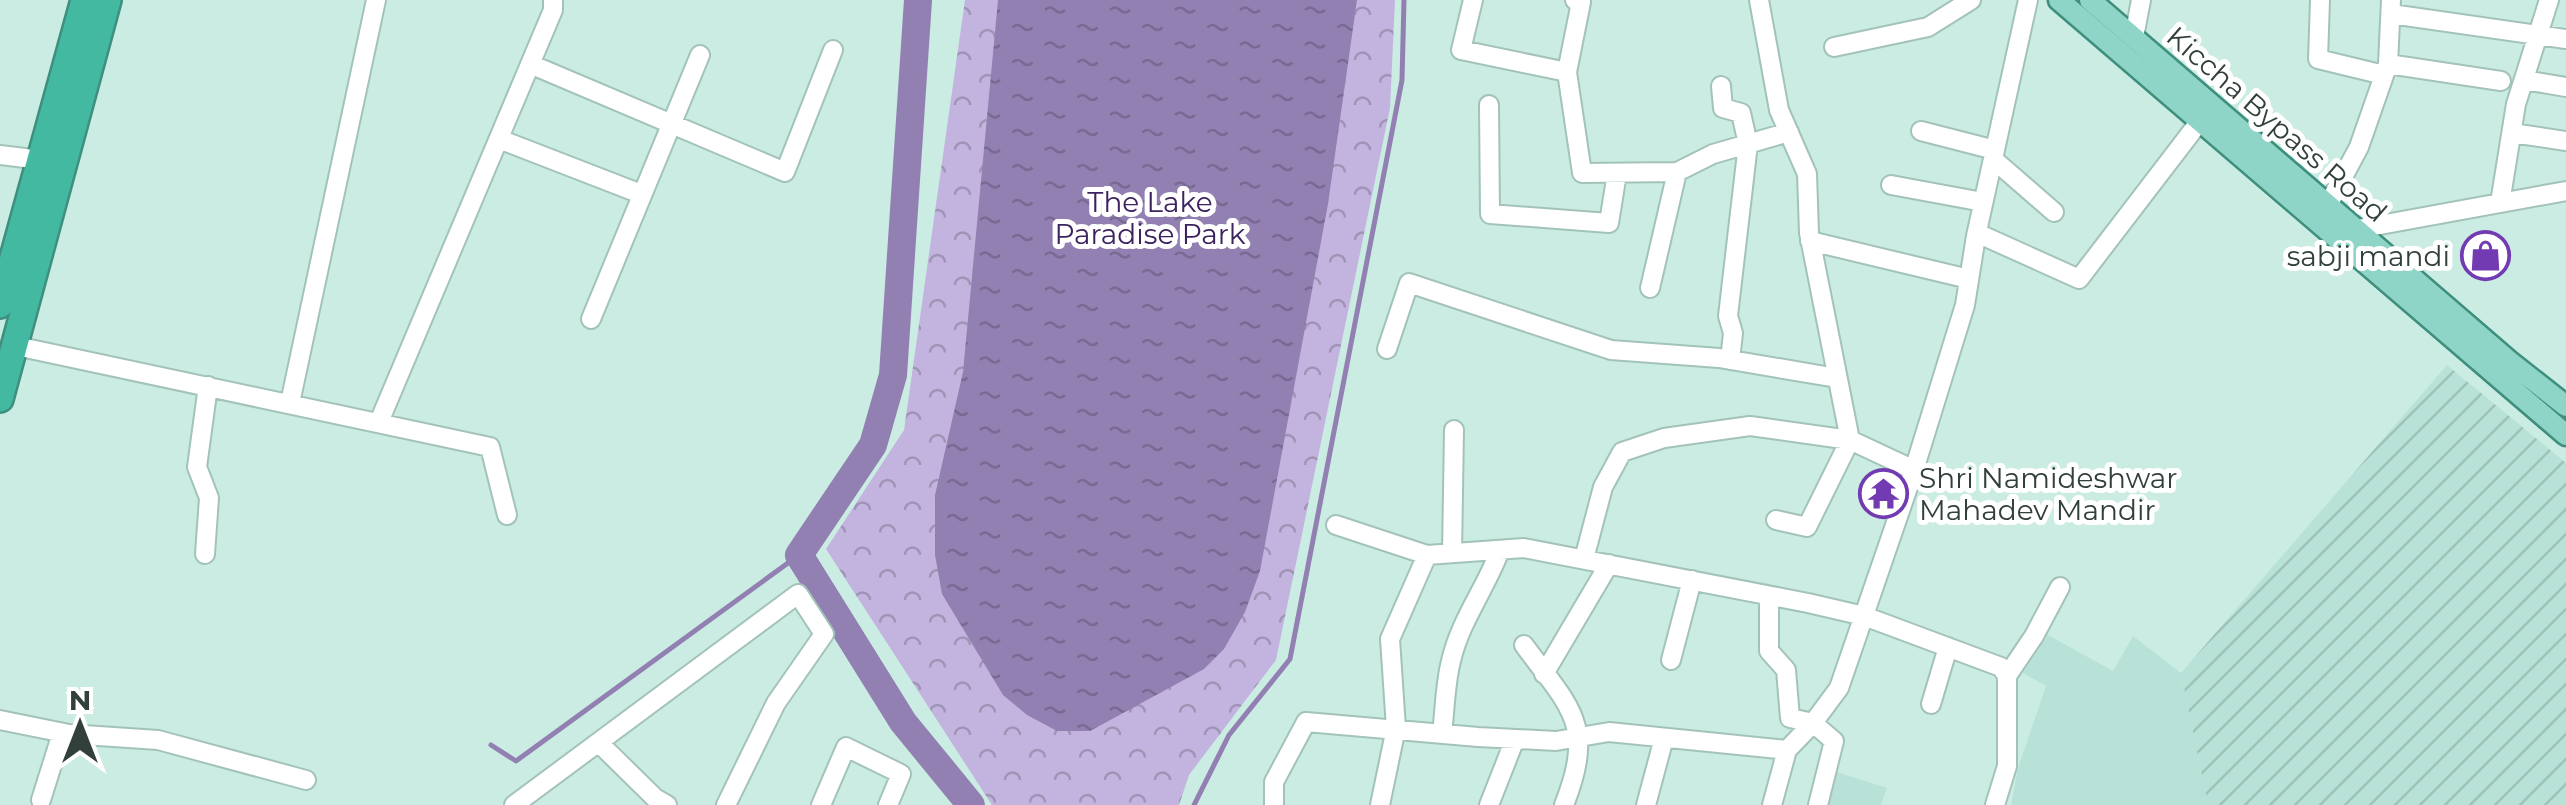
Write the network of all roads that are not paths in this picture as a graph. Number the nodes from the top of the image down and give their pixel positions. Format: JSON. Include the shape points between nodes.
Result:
{"nodes":[{"id":1,"x":84,"y":0,"type":"edge"},
{"id":2,"x":108,"y":0,"type":"edge"},
{"id":3,"x":376,"y":0,"type":"edge"},
{"id":4,"x":553,"y":0,"type":"edge"},
{"id":5,"x":1473,"y":0,"type":"edge"},
{"id":6,"x":1575,"y":0,"type":"edge"},
{"id":7,"x":1759,"y":0,"type":"edge"},
{"id":8,"x":1971,"y":0,"type":"edge"},
{"id":9,"x":2028,"y":0,"type":"edge"},
{"id":10,"x":2059,"y":0,"type":"edge"},
{"id":11,"x":2090,"y":0,"type":"edge"},
{"id":12,"x":2141,"y":0,"type":"edge"},
{"id":13,"x":2320,"y":0,"type":"edge"},
{"id":14,"x":2548,"y":0,"type":"edge"},
{"id":15,"x":2391,"y":7,"type":"edge"},
{"id":16,"x":2538,"y":33,"type":"junction"},
{"id":17,"x":2566,"y":39,"type":"edge"},
{"id":18,"x":2127,"y":44,"type":"junction"},
{"id":19,"x":1834,"y":47,"type":"dead end"},
{"id":20,"x":833,"y":50,"type":"dead end"},
{"id":21,"x":700,"y":55,"type":"dead end"},
{"id":22,"x":530,"y":64,"type":"junction"},
{"id":23,"x":2386,"y":70,"type":"junction"},
{"id":24,"x":1568,"y":72,"type":"junction"},
{"id":25,"x":2501,"y":80,"type":"dead end"},
{"id":26,"x":2524,"y":80,"type":"junction"},
{"id":27,"x":1721,"y":86,"type":"dead end"},
{"id":28,"x":2566,"y":87,"type":"edge"},
{"id":29,"x":1489,"y":104,"type":"dead end"},
{"id":30,"x":2200,"y":121,"type":"junction"},
{"id":31,"x":670,"y":123,"type":"junction"},
{"id":32,"x":1789,"y":132,"type":"junction"},
{"id":33,"x":1922,"y":132,"type":"dead end"},
{"id":34,"x":2512,"y":133,"type":"junction"},
{"id":35,"x":499,"y":138,"type":"junction"},
{"id":36,"x":2566,"y":141,"type":"edge"},
{"id":37,"x":1748,"y":144,"type":"junction"},
{"id":38,"x":0,"y":155,"type":"edge"},
{"id":39,"x":1994,"y":155,"type":"junction"},
{"id":40,"x":53,"y":163,"type":"junction"},
{"id":41,"x":1677,"y":172,"type":"junction"},
{"id":42,"x":1616,"y":174,"type":"junction"},
{"id":43,"x":1891,"y":185,"type":"dead end"},
{"id":44,"x":2298,"y":191,"type":"junction"},
{"id":45,"x":2566,"y":191,"type":"edge"},
{"id":46,"x":641,"y":194,"type":"junction"},
{"id":47,"x":1983,"y":202,"type":"junction"},
{"id":48,"x":2500,"y":203,"type":"junction"},
{"id":49,"x":2054,"y":212,"type":"dead end"},
{"id":50,"x":2327,"y":220,"type":"junction"},
{"id":51,"x":2358,"y":229,"type":"junction"},
{"id":52,"x":1977,"y":233,"type":"junction"},
{"id":53,"x":1810,"y":241,"type":"junction"},
{"id":54,"x":2383,"y":266,"type":"junction"},
{"id":55,"x":7,"y":279,"type":"junction"},
{"id":56,"x":1970,"y":279,"type":"junction"},
{"id":57,"x":33,"y":288,"type":"junction"},
{"id":58,"x":1650,"y":288,"type":"dead end"},
{"id":59,"x":0,"y":305,"type":"edge"},
{"id":60,"x":591,"y":319,"type":"dead end"},
{"id":61,"x":16,"y":346,"type":"junction"},
{"id":62,"x":1387,"y":349,"type":"dead end"},
{"id":63,"x":1730,"y":360,"type":"junction"},
{"id":64,"x":1837,"y":378,"type":"junction"},
{"id":65,"x":208,"y":386,"type":"junction"},
{"id":66,"x":0,"y":400,"type":"edge"},
{"id":67,"x":290,"y":404,"type":"junction"},
{"id":68,"x":2566,"y":406,"type":"edge"},
{"id":69,"x":379,"y":422,"type":"junction"},
{"id":70,"x":1454,"y":430,"type":"dead end"},
{"id":71,"x":2566,"y":434,"type":"edge"},
{"id":72,"x":1850,"y":440,"type":"junction"},
{"id":73,"x":1914,"y":470,"type":"junction"},
{"id":74,"x":507,"y":516,"type":"dead end"},
{"id":75,"x":1776,"y":520,"type":"dead end"},
{"id":76,"x":1336,"y":525,"type":"dead end"},
{"id":77,"x":1500,"y":550,"type":"junction"},
{"id":78,"x":205,"y":554,"type":"dead end"},
{"id":79,"x":1452,"y":554,"type":"junction"},
{"id":80,"x":1426,"y":556,"type":"junction"},
{"id":81,"x":1584,"y":559,"type":"junction"},
{"id":82,"x":1610,"y":564,"type":"junction"},
{"id":83,"x":1692,"y":580,"type":"junction"},
{"id":84,"x":2060,"y":587,"type":"dead end"},
{"id":85,"x":1769,"y":596,"type":"junction"},
{"id":86,"x":1864,"y":616,"type":"junction"},
{"id":87,"x":1524,"y":646,"type":"dead end"},
{"id":88,"x":1948,"y":648,"type":"junction"},
{"id":89,"x":1671,"y":660,"type":"dead end"},
{"id":90,"x":1544,"y":674,"type":"junction"},
{"id":91,"x":2008,"y":676,"type":"junction"},
{"id":92,"x":1931,"y":704,"type":"dead end"},
{"id":93,"x":0,"y":720,"type":"edge"},
{"id":94,"x":1814,"y":723,"type":"junction"},
{"id":95,"x":1396,"y":728,"type":"junction"},
{"id":96,"x":62,"y":733,"type":"junction"},
{"id":97,"x":1442,"y":733,"type":"junction"},
{"id":98,"x":1580,"y":737,"type":"junction"},
{"id":99,"x":1664,"y":738,"type":"junction"},
{"id":100,"x":1515,"y":739,"type":"junction"},
{"id":101,"x":600,"y":742,"type":"junction"},
{"id":102,"x":1787,"y":750,"type":"junction"},
{"id":103,"x":306,"y":780,"type":"dead end"},
{"id":104,"x":41,"y":800,"type":"dead end"},
{"id":105,"x":520,"y":803,"type":"edge"},
{"id":106,"x":667,"y":805,"type":"edge"},
{"id":107,"x":726,"y":805,"type":"edge"},
{"id":108,"x":821,"y":805,"type":"edge"},
{"id":109,"x":888,"y":805,"type":"edge"},
{"id":110,"x":1274,"y":805,"type":"edge"},
{"id":111,"x":1380,"y":805,"type":"edge"},
{"id":112,"x":1489,"y":805,"type":"edge"},
{"id":113,"x":1564,"y":805,"type":"edge"},
{"id":114,"x":1646,"y":805,"type":"edge"},
{"id":115,"x":1772,"y":805,"type":"edge"},
{"id":116,"x":1818,"y":805,"type":"edge"},
{"id":117,"x":1995,"y":805,"type":"edge"}],
"edges":[{"from":1,"to":40,"type":"highway"},
{"from":2,"to":40,"type":"highway"},
{"from":3,"to":67,"type":"street"},
{"from":4,"to":22,"type":"street"},
{"from":5,"to":24,"type":"street","via":[[1461,50]]},
{"from":6,"to":24,"type":"street","via":[[1581,2]]},
{"from":7,"to":32,"type":"street"},
{"from":8,"to":19,"type":"street","via":[[1928,27]]},
{"from":9,"to":39,"type":"street"},
{"from":10,"to":18,"type":"main road"},
{"from":11,"to":18,"type":"main road","name":"Kiccha Bypass Road"},
{"from":12,"to":18,"type":"street"},
{"from":13,"to":23,"type":"street","via":[[2318,59]]},
{"from":14,"to":16,"type":"street"},
{"from":15,"to":16,"type":"street"},
{"from":15,"to":23,"type":"street"},
{"from":16,"to":17,"type":"street"},
{"from":16,"to":26,"type":"street"},
{"from":18,"to":30,"type":"main road"},
{"from":18,"to":44,"type":"main road","name":"Kiccha Bypass Road"},
{"from":20,"to":31,"type":"street","via":[[785,172]]},
{"from":21,"to":31,"type":"street"},
{"from":22,"to":31,"type":"street"},
{"from":22,"to":35,"type":"street"},
{"from":23,"to":25,"type":"street"},
{"from":23,"to":50,"type":"street"},
{"from":24,"to":42,"type":"street","via":[[1582,174]]},
{"from":26,"to":28,"type":"street"},
{"from":26,"to":34,"type":"street"},
{"from":27,"to":37,"type":"street","via":[[1723,108],[1741,113]]},
{"from":29,"to":42,"type":"street","via":[[1490,214],[1609,223]]},
{"from":30,"to":44,"type":"main road"},
{"from":30,"to":52,"type":"street","via":[[2079,278]]},
{"from":31,"to":46,"type":"street"},
{"from":32,"to":37,"type":"street"},
{"from":32,"to":53,"type":"street","via":[[1807,174]]},
{"from":33,"to":39,"type":"street"},
{"from":34,"to":36,"type":"street"},
{"from":34,"to":48,"type":"street"},
{"from":35,"to":46,"type":"street"},
{"from":35,"to":69,"type":"street"},
{"from":37,"to":41,"type":"street"},
{"from":37,"to":63,"type":"street","via":[[1728,316]]},
{"from":38,"to":40,"type":"street"},
{"from":39,"to":47,"type":"street"},
{"from":39,"to":49,"type":"street"},
{"from":40,"to":55,"type":"highway"},
{"from":40,"to":57,"type":"highway"},
{"from":41,"to":42,"type":"street"},
{"from":41,"to":58,"type":"street"},
{"from":43,"to":47,"type":"street"},
{"from":44,"to":50,"type":"main road","name":"Kiccha Bypass Road"},
{"from":45,"to":48,"type":"street"},
{"from":46,"to":60,"type":"street"},
{"from":47,"to":52,"type":"street"},
{"from":48,"to":51,"type":"street"},
{"from":50,"to":51,"type":"main road","name":"Kiccha Bypass Road"},
{"from":50,"to":51,"type":"street"},
{"from":50,"to":54,"type":"main road"},
{"from":51,"to":54,"type":"main road","name":"Kiccha Bypass Road"},
{"from":52,"to":56,"type":"street"},
{"from":53,"to":56,"type":"street"},
{"from":53,"to":64,"type":"street"},
{"from":54,"to":68,"type":"main road","name":"Kiccha Bypass Road"},
{"from":54,"to":71,"type":"main road"},
{"from":55,"to":57,"type":"highway"},
{"from":55,"to":59,"type":"highway"},
{"from":56,"to":73,"type":"street"},
{"from":57,"to":61,"type":"highway"},
{"from":61,"to":65,"type":"street"},
{"from":61,"to":66,"type":"highway"},
{"from":62,"to":63,"type":"street","via":[[1410,284],[1611,350]]},
{"from":63,"to":64,"type":"street"},
{"from":64,"to":72,"type":"street"},
{"from":65,"to":67,"type":"street"},
{"from":65,"to":78,"type":"street","via":[[197,467],[208,498]]},
{"from":67,"to":69,"type":"street"},
{"from":69,"to":74,"type":"street","via":[[490,447]]},
{"from":70,"to":79,"type":"street"},
{"from":72,"to":73,"type":"street"},
{"from":72,"to":75,"type":"street","via":[[1807,527]]},
{"from":72,"to":81,"type":"street","via":[[1750,426],[1664,438],[1622,452],[1603,488]]},
{"from":73,"to":86,"type":"street"},
{"from":76,"to":80,"type":"street"},
{"from":77,"to":79,"type":"street"},
{"from":77,"to":81,"type":"street"},
{"from":77,"to":97,"type":"street","via":[[1450,661]]},
{"from":79,"to":80,"type":"street"},
{"from":80,"to":95,"type":"street","via":[[1390,639]]},
{"from":81,"to":82,"type":"street"},
{"from":82,"to":83,"type":"street"},
{"from":82,"to":90,"type":"street"},
{"from":83,"to":85,"type":"street"},
{"from":83,"to":89,"type":"street"},
{"from":84,"to":91,"type":"street"},
{"from":85,"to":86,"type":"street"},
{"from":85,"to":94,"type":"street","via":[[1769,651],[1786,670],[1790,718]]},
{"from":86,"to":88,"type":"street"},
{"from":86,"to":94,"type":"street","via":[[1839,688]]},
{"from":87,"to":90,"type":"street"},
{"from":88,"to":91,"type":"street","via":[[2001,667]]},
{"from":88,"to":92,"type":"street"},
{"from":90,"to":98,"type":"street"},
{"from":91,"to":117,"type":"street","via":[[2006,766]]},
{"from":93,"to":96,"type":"street"},
{"from":94,"to":102,"type":"street"},
{"from":94,"to":116,"type":"street","via":[[1834,741]]},
{"from":95,"to":97,"type":"street"},
{"from":95,"to":110,"type":"street","via":[[1306,722],[1274,782]]},
{"from":95,"to":111,"type":"street"},
{"from":96,"to":103,"type":"street","via":[[158,740]]},
{"from":96,"to":104,"type":"street"},
{"from":97,"to":100,"type":"street"},
{"from":98,"to":99,"type":"street","via":[[1609,732]]},
{"from":98,"to":100,"type":"street"},
{"from":98,"to":113,"type":"street"},
{"from":99,"to":102,"type":"street"},
{"from":99,"to":114,"type":"street"},
{"from":100,"to":112,"type":"street"},
{"from":101,"to":105,"type":"street"},
{"from":101,"to":106,"type":"street"},
{"from":101,"to":107,"type":"street","via":[[798,594],[824,634],[776,703]]},
{"from":102,"to":115,"type":"street"},
{"from":108,"to":109,"type":"street","via":[[846,746],[901,774]]}]}
